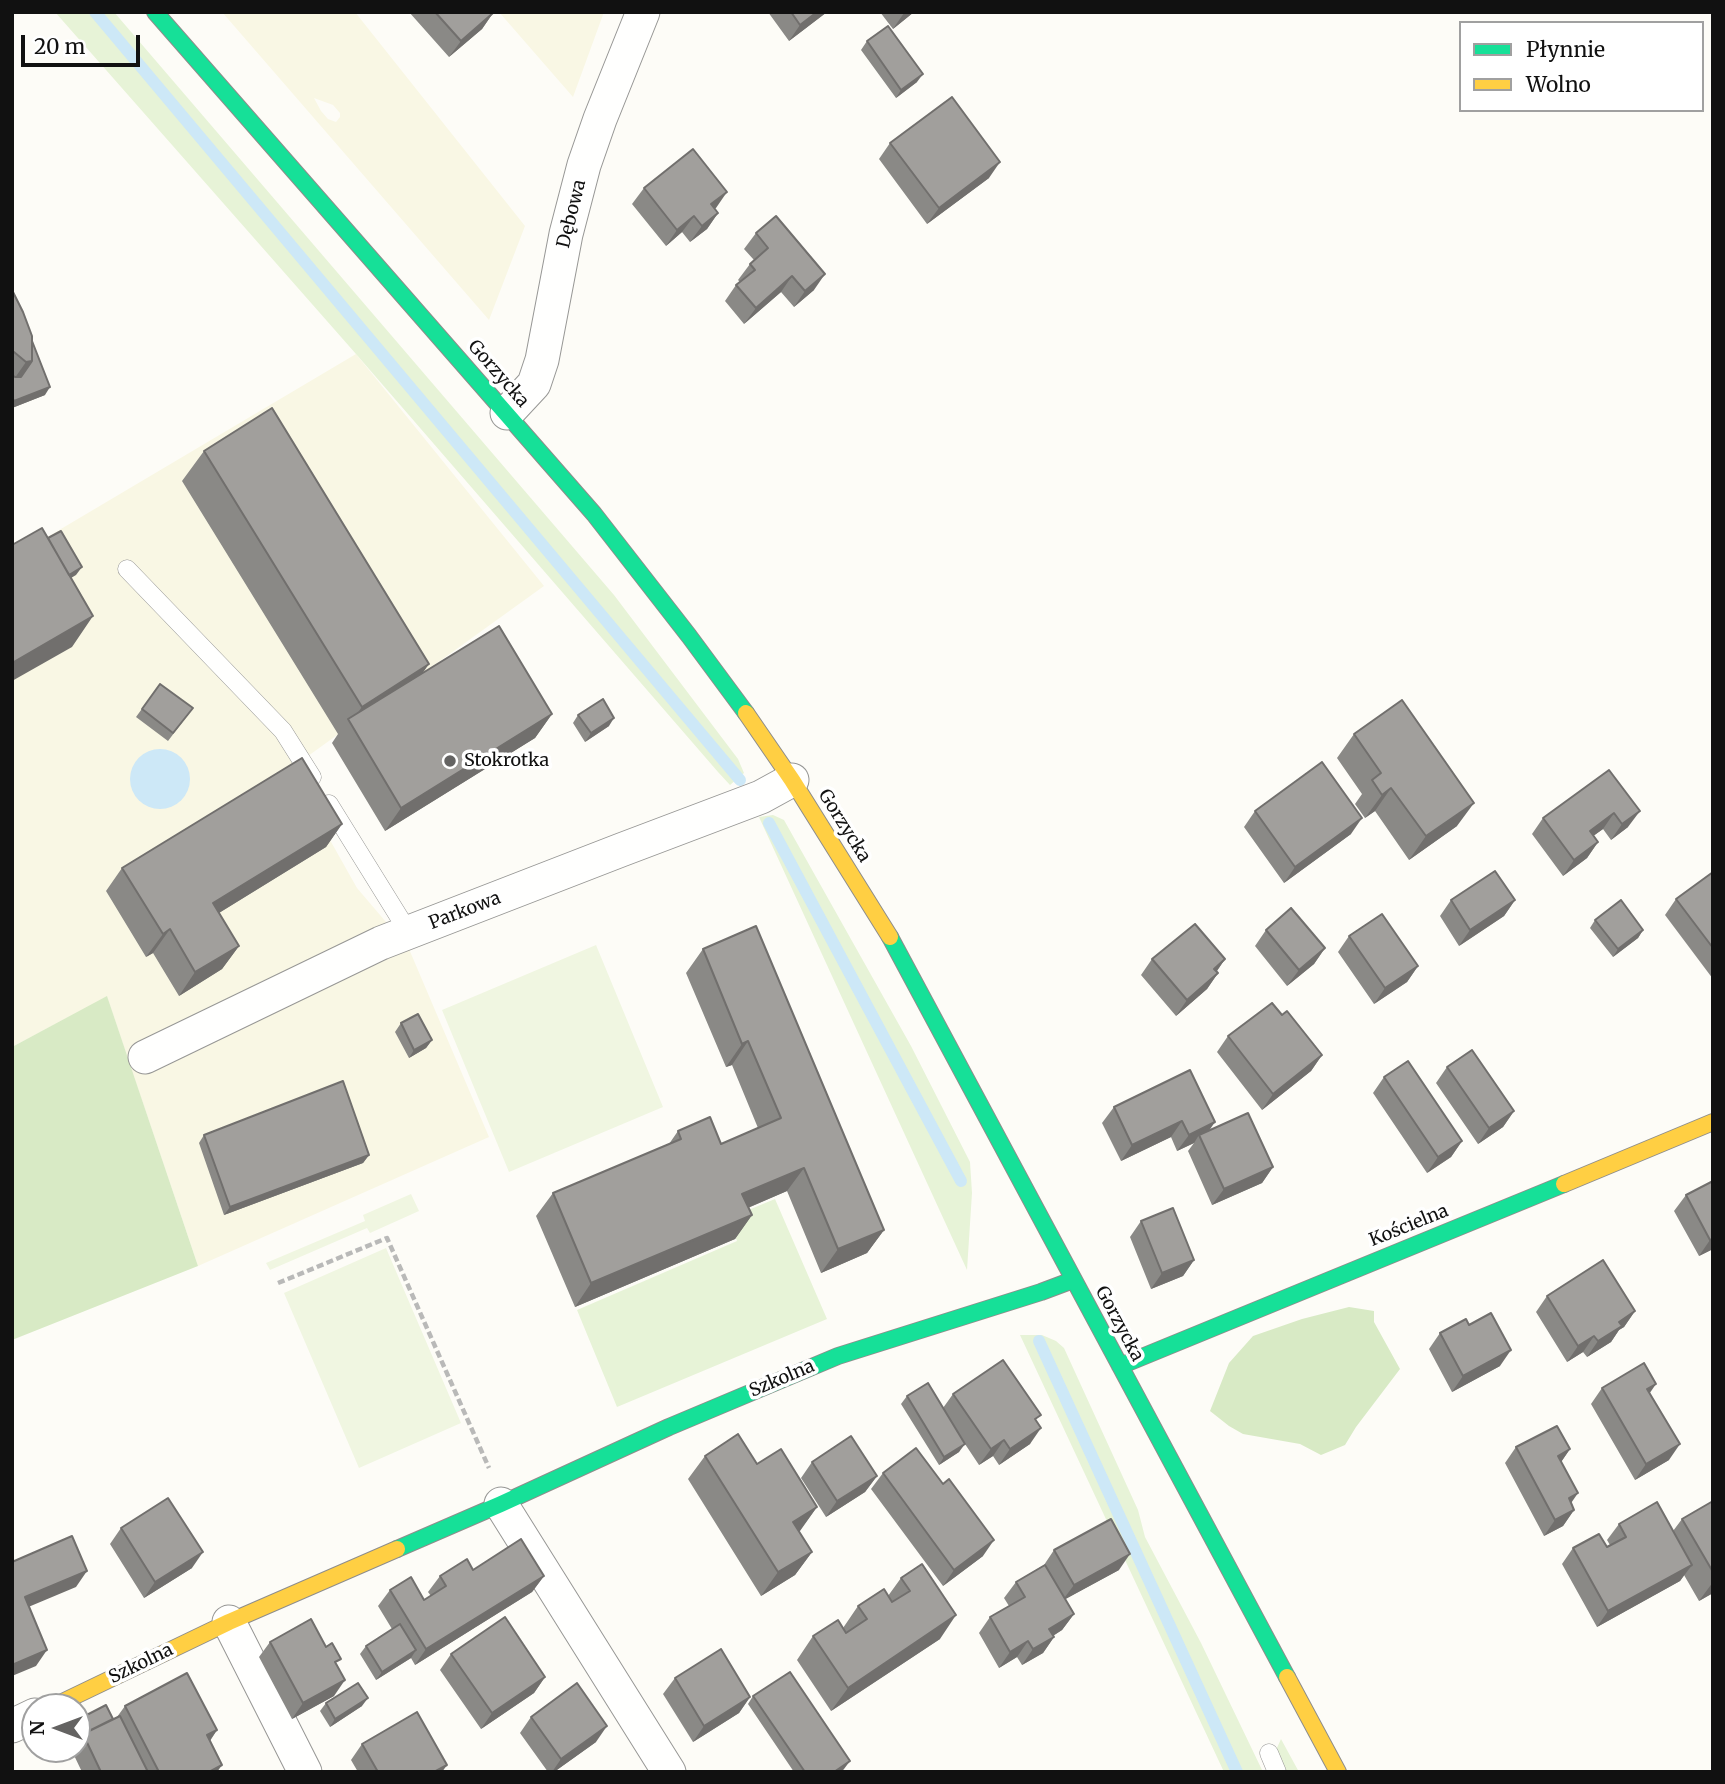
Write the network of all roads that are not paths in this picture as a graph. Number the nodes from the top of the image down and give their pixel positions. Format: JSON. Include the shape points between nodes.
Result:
{"nodes":[{"id":1,"x":155,"y":12,"type":"edge"},
{"id":2,"x":643,"y":12,"type":"edge"},
{"id":3,"x":507,"y":413,"type":"junction"},
{"id":4,"x":127,"y":569,"type":"dead end"},
{"id":5,"x":792,"y":780,"type":"junction"},
{"id":6,"x":409,"y":933,"type":"junction"},
{"id":7,"x":145,"y":1057,"type":"dead end"},
{"id":8,"x":1713,"y":1122,"type":"edge"},
{"id":9,"x":1073,"y":1280,"type":"junction"},
{"id":10,"x":1120,"y":1366,"type":"junction"},
{"id":11,"x":496,"y":1488,"type":"junction"},
{"id":12,"x":229,"y":1622,"type":"junction"},
{"id":13,"x":81,"y":1693,"type":"edge"},
{"id":14,"x":1269,"y":1753,"type":"dead end"},
{"id":15,"x":305,"y":1772,"type":"edge"},
{"id":16,"x":669,"y":1772,"type":"edge"},
{"id":17,"x":1277,"y":1772,"type":"edge"},
{"id":18,"x":1338,"y":1772,"type":"edge"}],
"edges":[{"from":1,"to":3,"type":"main road","name":"Gorzycka"},
{"from":2,"to":3,"type":"street","name":"Dębowa","via":[[578,187],[534,384]]},
{"from":3,"to":5,"type":"main road","name":"Gorzycka","via":[[651,586]]},
{"from":4,"to":6,"type":"lane","via":[[283,731]]},
{"from":5,"to":6,"type":"street","name":"Parkowa","via":[[761,797]]},
{"from":5,"to":9,"type":"main road","name":"Gorzycka","via":[[893,943]]},
{"from":6,"to":7,"type":"street","name":"Parkowa"},
{"from":8,"to":10,"type":"main road","name":"Kościelna"},
{"from":9,"to":10,"type":"main road","name":"Gorzycka"},
{"from":9,"to":11,"type":"main road","name":"Szkolna","via":[[838,1356],[669,1427]]},
{"from":10,"to":18,"type":"main road","name":"Gorzycka"},
{"from":11,"to":12,"type":"main road","name":"Szkolna"},
{"from":11,"to":16,"type":"street"},
{"from":12,"to":13,"type":"main road","name":"Szkolna"},
{"from":12,"to":15,"type":"street"},
{"from":14,"to":17,"type":"lane"}]}
